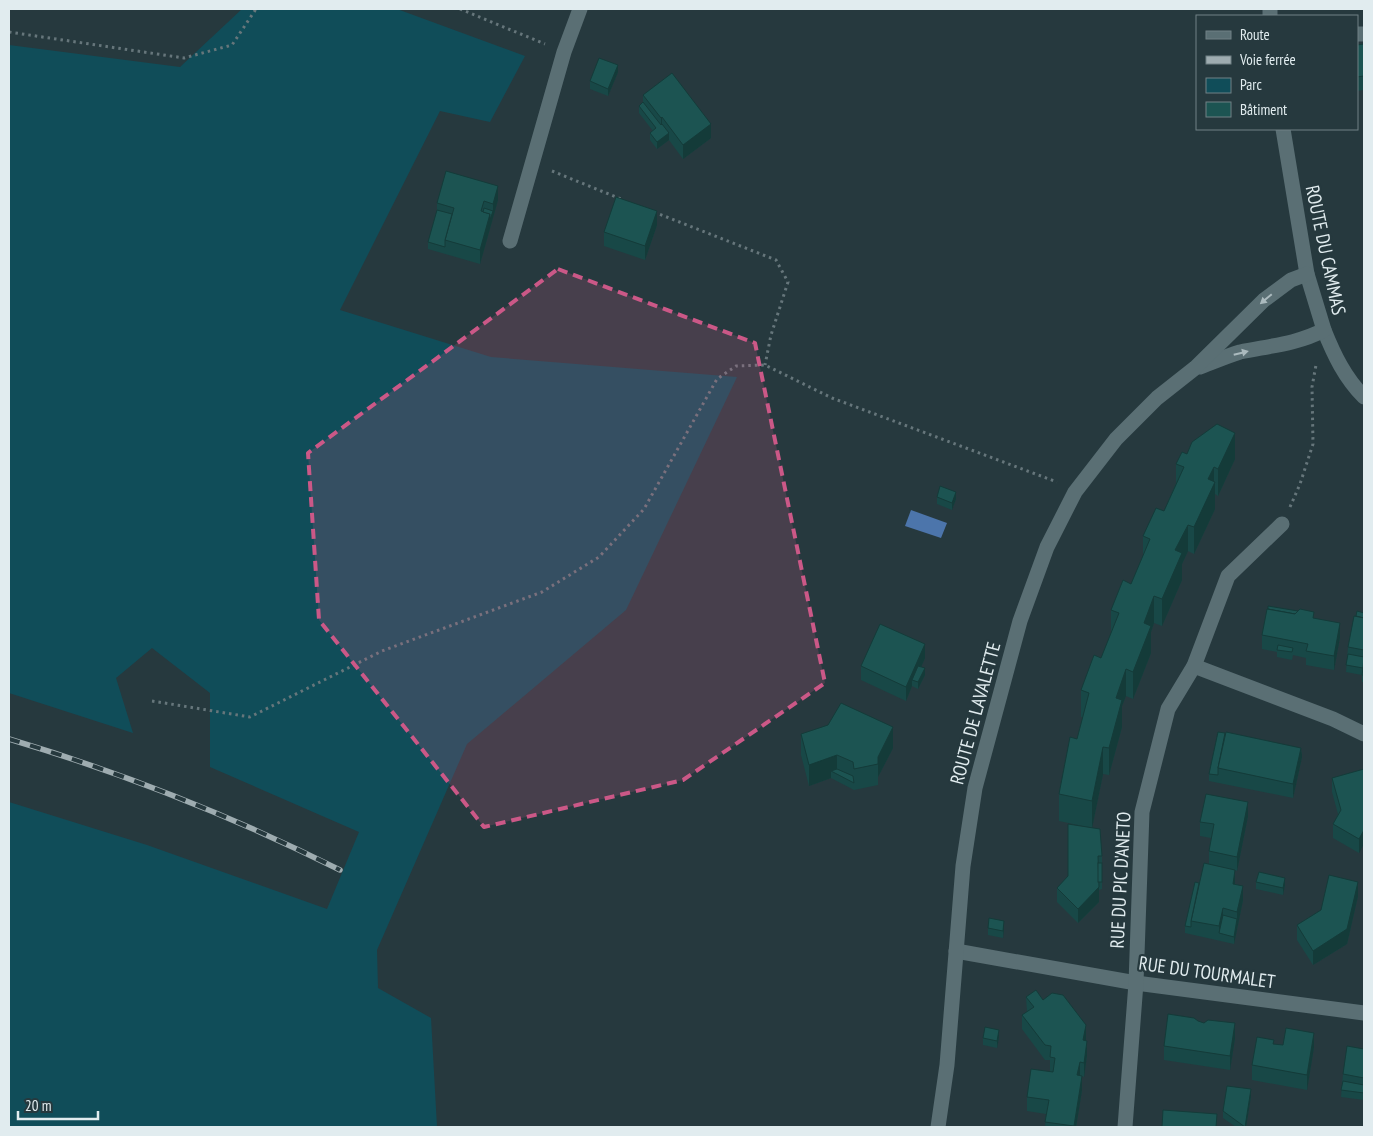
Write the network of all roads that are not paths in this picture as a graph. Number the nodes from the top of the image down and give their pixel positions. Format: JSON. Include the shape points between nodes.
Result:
{"nodes":[{"id":1,"x":580,"y":9,"type":"edge"},
{"id":2,"x":1282,"y":130,"type":"edge"},
{"id":3,"x":510,"y":241,"type":"dead end"},
{"id":4,"x":1307,"y":274,"type":"junction"},
{"id":5,"x":1324,"y":330,"type":"junction"},
{"id":6,"x":1195,"y":368,"type":"junction"},
{"id":7,"x":1364,"y":397,"type":"edge"},
{"id":8,"x":1282,"y":524,"type":"road end"},
{"id":9,"x":1194,"y":666,"type":"junction"},
{"id":10,"x":1364,"y":734,"type":"edge"},
{"id":11,"x":956,"y":951,"type":"junction"},
{"id":12,"x":1136,"y":983,"type":"junction"},
{"id":13,"x":1364,"y":1013,"type":"edge"},
{"id":14,"x":938,"y":1127,"type":"edge"},
{"id":15,"x":1125,"y":1127,"type":"edge"}],
"edges":[{"from":1,"to":3,"type":"street","via":[[564,52]]},
{"from":2,"to":4,"type":"street","name":"ROUTE DU CAMMAS"},
{"from":4,"to":5,"type":"street","name":"ROUTE DU CAMMAS"},
{"from":4,"to":6,"type":"street","name":"ROUTE DE LAVALETTE","one_way":true,"via":[[1291,280],[1264,300]]},
{"from":6,"to":5,"type":"street","name":"ROUTE DE LAVALETTE","one_way":true,"via":[[1239,352],[1309,338]]},
{"from":5,"to":7,"type":"street","name":"ROUTE DU CAMMAS","via":[[1352,385]]},
{"from":6,"to":11,"type":"street","name":"ROUTE DE LAVALETTE","via":[[1157,398],[1116,439],[1075,492],[1047,547],[1020,621],[975,788]]},
{"from":8,"to":9,"type":"street","name":"RUE DU PIC D'ANETO","via":[[1228,576]]},
{"from":9,"to":10,"type":"street"},
{"from":9,"to":12,"type":"street","name":"RUE DU PIC D'ANETO","via":[[1168,709],[1142,812]]},
{"from":11,"to":12,"type":"street","name":"RUE DU TOURMALET"},
{"from":11,"to":14,"type":"street","name":"ROUTE DE LAVALETTE"},
{"from":12,"to":13,"type":"street","name":"RUE DU TOURMALET"},
{"from":12,"to":15,"type":"street","name":"RUE DU PIC D'ANETO"}]}
